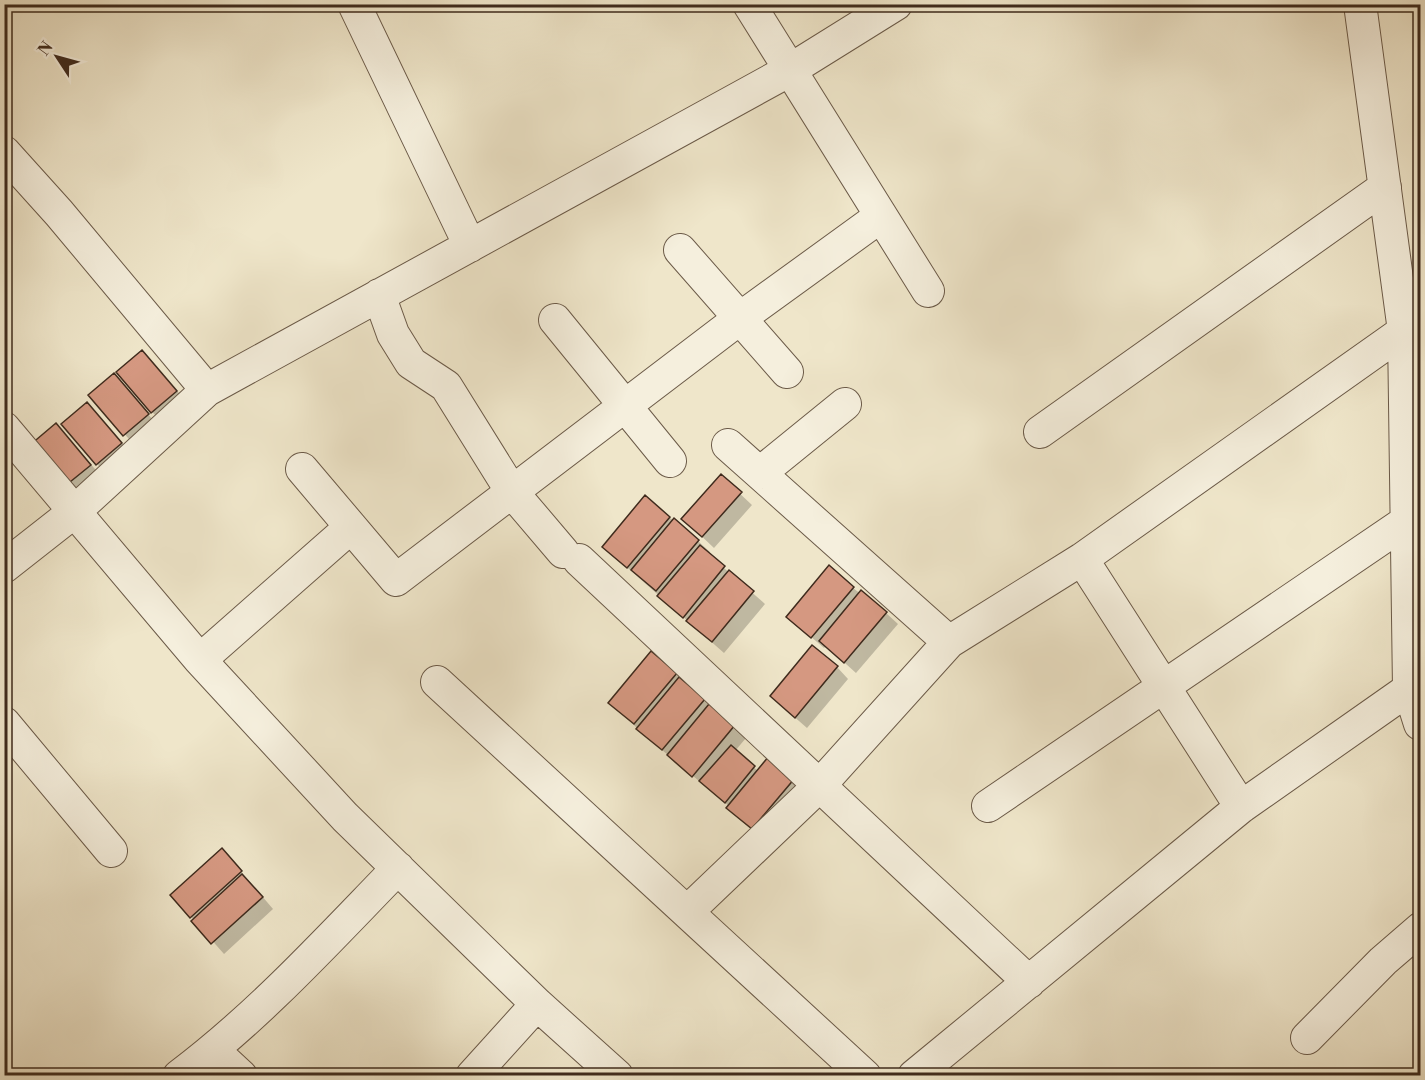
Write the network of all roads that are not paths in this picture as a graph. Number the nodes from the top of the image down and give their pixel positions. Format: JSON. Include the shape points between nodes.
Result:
{"nodes":[{"id":1,"x":354,"y":4,"type":"edge"},
{"id":2,"x":749,"y":4,"type":"edge"},
{"id":3,"x":896,"y":4,"type":"edge"},
{"id":4,"x":1360,"y":4,"type":"edge"},
{"id":5,"x":790,"y":70,"type":"junction"},
{"id":6,"x":4,"y":152,"type":"edge"},
{"id":7,"x":1385,"y":187,"type":"junction"},
{"id":8,"x":881,"y":216,"type":"junction"},
{"id":9,"x":470,"y":246,"type":"junction"},
{"id":10,"x":680,"y":249,"type":"dead end"},
{"id":11,"x":928,"y":291,"type":"dead end"},
{"id":12,"x":379,"y":295,"type":"junction"},
{"id":13,"x":739,"y":319,"type":"junction"},
{"id":14,"x":555,"y":320,"type":"dead end"},
{"id":15,"x":1404,"y":331,"type":"junction"},
{"id":16,"x":787,"y":372,"type":"dead end"},
{"id":17,"x":207,"y":390,"type":"junction"},
{"id":18,"x":845,"y":404,"type":"dead end"},
{"id":19,"x":625,"y":406,"type":"junction"},
{"id":20,"x":4,"y":428,"type":"edge"},
{"id":21,"x":1040,"y":432,"type":"dead end"},
{"id":22,"x":728,"y":445,"type":"dead end"},
{"id":23,"x":670,"y":461,"type":"dead end"},
{"id":24,"x":302,"y":469,"type":"dead end"},
{"id":25,"x":760,"y":473,"type":"junction"},
{"id":26,"x":512,"y":492,"type":"junction"},
{"id":27,"x":74,"y":512,"type":"junction"},
{"id":28,"x":1407,"y":521,"type":"junction"},
{"id":29,"x":351,"y":527,"type":"junction"},
{"id":30,"x":1082,"y":559,"type":"junction"},
{"id":31,"x":4,"y":567,"type":"edge"},
{"id":32,"x":949,"y":642,"type":"junction"},
{"id":33,"x":200,"y":660,"type":"junction"},
{"id":34,"x":437,"y":682,"type":"dead end"},
{"id":35,"x":1164,"y":686,"type":"junction"},
{"id":36,"x":1409,"y":689,"type":"junction"},
{"id":37,"x":4,"y":723,"type":"edge"},
{"id":38,"x":1420,"y":724,"type":"edge"},
{"id":39,"x":820,"y":785,"type":"junction"},
{"id":40,"x":988,"y":806,"type":"dead end"},
{"id":41,"x":1242,"y":807,"type":"junction"},
{"id":42,"x":111,"y":851,"type":"dead end"},
{"id":43,"x":398,"y":868,"type":"junction"},
{"id":44,"x":687,"y":912,"type":"junction"},
{"id":45,"x":1420,"y":929,"type":"edge"},
{"id":46,"x":1029,"y":982,"type":"junction"},
{"id":47,"x":537,"y":1004,"type":"junction"},
{"id":48,"x":1307,"y":1038,"type":"dead end"},
{"id":49,"x":213,"y":1050,"type":"junction"},
{"id":50,"x":614,"y":1074,"type":"edge"},
{"id":51,"x":179,"y":1076,"type":"edge"},
{"id":52,"x":241,"y":1076,"type":"edge"},
{"id":53,"x":472,"y":1076,"type":"edge"},
{"id":54,"x":865,"y":1076,"type":"edge"},
{"id":55,"x":914,"y":1076,"type":"edge"}],
"edges":[{"from":1,"to":9,"type":"street"},
{"from":2,"to":5,"type":"street"},
{"from":3,"to":5,"type":"street"},
{"from":4,"to":7,"type":"street"},
{"from":5,"to":8,"type":"street"},
{"from":5,"to":9,"type":"street"},
{"from":6,"to":17,"type":"street"},
{"from":7,"to":15,"type":"street"},
{"from":7,"to":21,"type":"street"},
{"from":8,"to":11,"type":"street"},
{"from":8,"to":13,"type":"street"},
{"from":9,"to":12,"type":"street"},
{"from":10,"to":13,"type":"street"},
{"from":12,"to":17,"type":"street"},
{"from":12,"to":26,"type":"street","via":[[393,334],[411,363],[446,386]]},
{"from":13,"to":16,"type":"street"},
{"from":13,"to":19,"type":"street"},
{"from":14,"to":19,"type":"street"},
{"from":15,"to":28,"type":"street"},
{"from":15,"to":30,"type":"street"},
{"from":17,"to":27,"type":"street"},
{"from":18,"to":25,"type":"street"},
{"from":19,"to":23,"type":"street"},
{"from":19,"to":26,"type":"street"},
{"from":20,"to":27,"type":"street"},
{"from":22,"to":25,"type":"street"},
{"from":24,"to":29,"type":"street"},
{"from":25,"to":32,"type":"street"},
{"from":26,"to":29,"type":"street","via":[[396,580]]},
{"from":26,"to":39,"type":"street","via":[[571,556]]},
{"from":27,"to":31,"type":"street"},
{"from":27,"to":33,"type":"street"},
{"from":28,"to":35,"type":"street"},
{"from":28,"to":36,"type":"street"},
{"from":29,"to":33,"type":"street"},
{"from":30,"to":32,"type":"street"},
{"from":30,"to":35,"type":"street"},
{"from":32,"to":39,"type":"street"},
{"from":33,"to":43,"type":"street","via":[[345,817]]},
{"from":34,"to":44,"type":"street"},
{"from":35,"to":40,"type":"street"},
{"from":35,"to":41,"type":"street"},
{"from":36,"to":38,"type":"street"},
{"from":36,"to":41,"type":"street"},
{"from":37,"to":42,"type":"street"},
{"from":39,"to":44,"type":"street"},
{"from":39,"to":46,"type":"street"},
{"from":41,"to":46,"type":"street"},
{"from":43,"to":47,"type":"street"},
{"from":43,"to":49,"type":"street","via":[[269,1001]]},
{"from":44,"to":54,"type":"street"},
{"from":45,"to":48,"type":"street"},
{"from":46,"to":55,"type":"street"},
{"from":47,"to":50,"type":"street"},
{"from":47,"to":53,"type":"street"},
{"from":49,"to":51,"type":"street"},
{"from":49,"to":52,"type":"street"}]}
